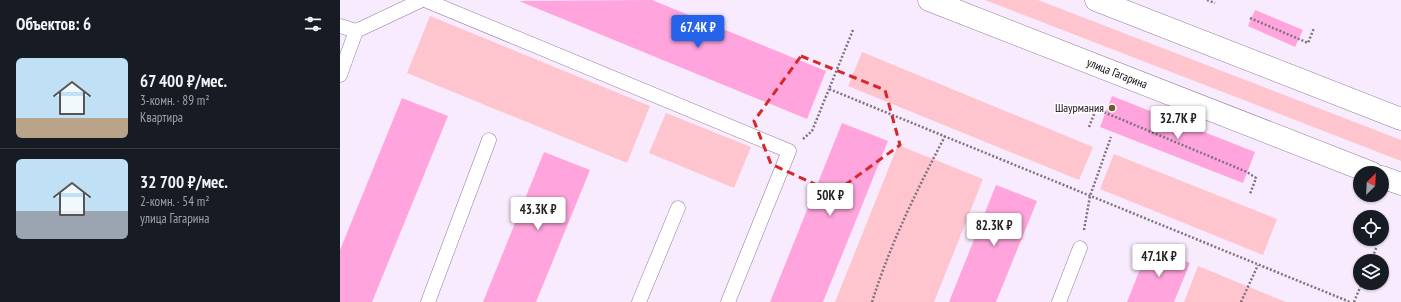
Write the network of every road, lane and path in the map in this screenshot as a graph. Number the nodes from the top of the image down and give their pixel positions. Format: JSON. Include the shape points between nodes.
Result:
{"nodes":[{"id":1,"x":423,"y":0,"type":"edge"},
{"id":2,"x":929,"y":0,"type":"edge"},
{"id":3,"x":1096,"y":0,"type":"edge"},
{"id":4,"x":1207,"y":0,"type":"edge"},
{"id":5,"x":1215,"y":4,"type":"dead end"},
{"id":6,"x":1250,"y":18,"type":"dead end"},
{"id":7,"x":340,"y":26,"type":"edge"},
{"id":8,"x":1314,"y":28,"type":"dead end"},
{"id":9,"x":853,"y":30,"type":"dead end"},
{"id":10,"x":356,"y":31,"type":"junction"},
{"id":11,"x":340,"y":75,"type":"edge"},
{"id":12,"x":829,"y":89,"type":"junction"},
{"id":13,"x":1401,"y":119,"type":"edge"},
{"id":14,"x":1089,"y":127,"type":"dead end"},
{"id":15,"x":945,"y":136,"type":"junction"},
{"id":16,"x":1111,"y":137,"type":"dead end"},
{"id":17,"x":490,"y":140,"type":"dead end"},
{"id":18,"x":789,"y":151,"type":"junction"},
{"id":19,"x":1354,"y":166,"type":"edge"},
{"id":20,"x":1389,"y":180,"type":"edge"},
{"id":21,"x":1401,"y":184,"type":"edge"},
{"id":22,"x":1250,"y":194,"type":"dead end"},
{"id":23,"x":1090,"y":196,"type":"junction"},
{"id":24,"x":678,"y":208,"type":"dead end"},
{"id":25,"x":1377,"y":246,"type":"dead end"},
{"id":26,"x":1080,"y":248,"type":"joint"},
{"id":27,"x":1374,"y":254,"type":"edge"},
{"id":28,"x":1258,"y":265,"type":"junction"},
{"id":29,"x":1359,"y":290,"type":"edge"},
{"id":30,"x":428,"y":302,"type":"edge"},
{"id":31,"x":639,"y":302,"type":"edge"},
{"id":32,"x":728,"y":302,"type":"edge"},
{"id":33,"x":872,"y":302,"type":"edge"},
{"id":34,"x":1059,"y":302,"type":"edge"},
{"id":35,"x":1241,"y":302,"type":"edge"},
{"id":36,"x":1350,"y":302,"type":"edge"},
{"id":37,"x":1354,"y":302,"type":"edge"}],
"edges":[{"from":1,"to":10,"type":"lane"},
{"from":1,"to":18,"type":"lane"},
{"from":2,"to":19,"type":"main road","name":"улица Гагарина"},
{"from":3,"to":13,"type":"main road"},
{"from":4,"to":5,"type":"path"},
{"from":6,"to":8,"type":"path","via":[[1308,43]]},
{"from":7,"to":10,"type":"lane"},
{"from":9,"to":12,"type":"path"},
{"from":10,"to":11,"type":"lane"},
{"from":12,"to":15,"type":"path"},
{"from":12,"to":18,"type":"path","via":[[812,131]]},
{"from":14,"to":22,"type":"path","via":[[1096,109],[1106,113],[1247,172],[1256,178]]},
{"from":15,"to":23,"type":"path"},
{"from":15,"to":33,"type":"path","via":[[905,214],[884,262]]},
{"from":16,"to":23,"type":"path"},
{"from":17,"to":30,"type":"lane"},
{"from":18,"to":32,"type":"lane"},
{"from":20,"to":21,"type":"main road"},
{"from":23,"to":26,"type":"path"},
{"from":23,"to":28,"type":"path"},
{"from":24,"to":31,"type":"lane"},
{"from":25,"to":27,"type":"path"},
{"from":26,"to":34,"type":"lane"},
{"from":28,"to":35,"type":"path"},
{"from":28,"to":36,"type":"path"},
{"from":29,"to":37,"type":"path"}]}
